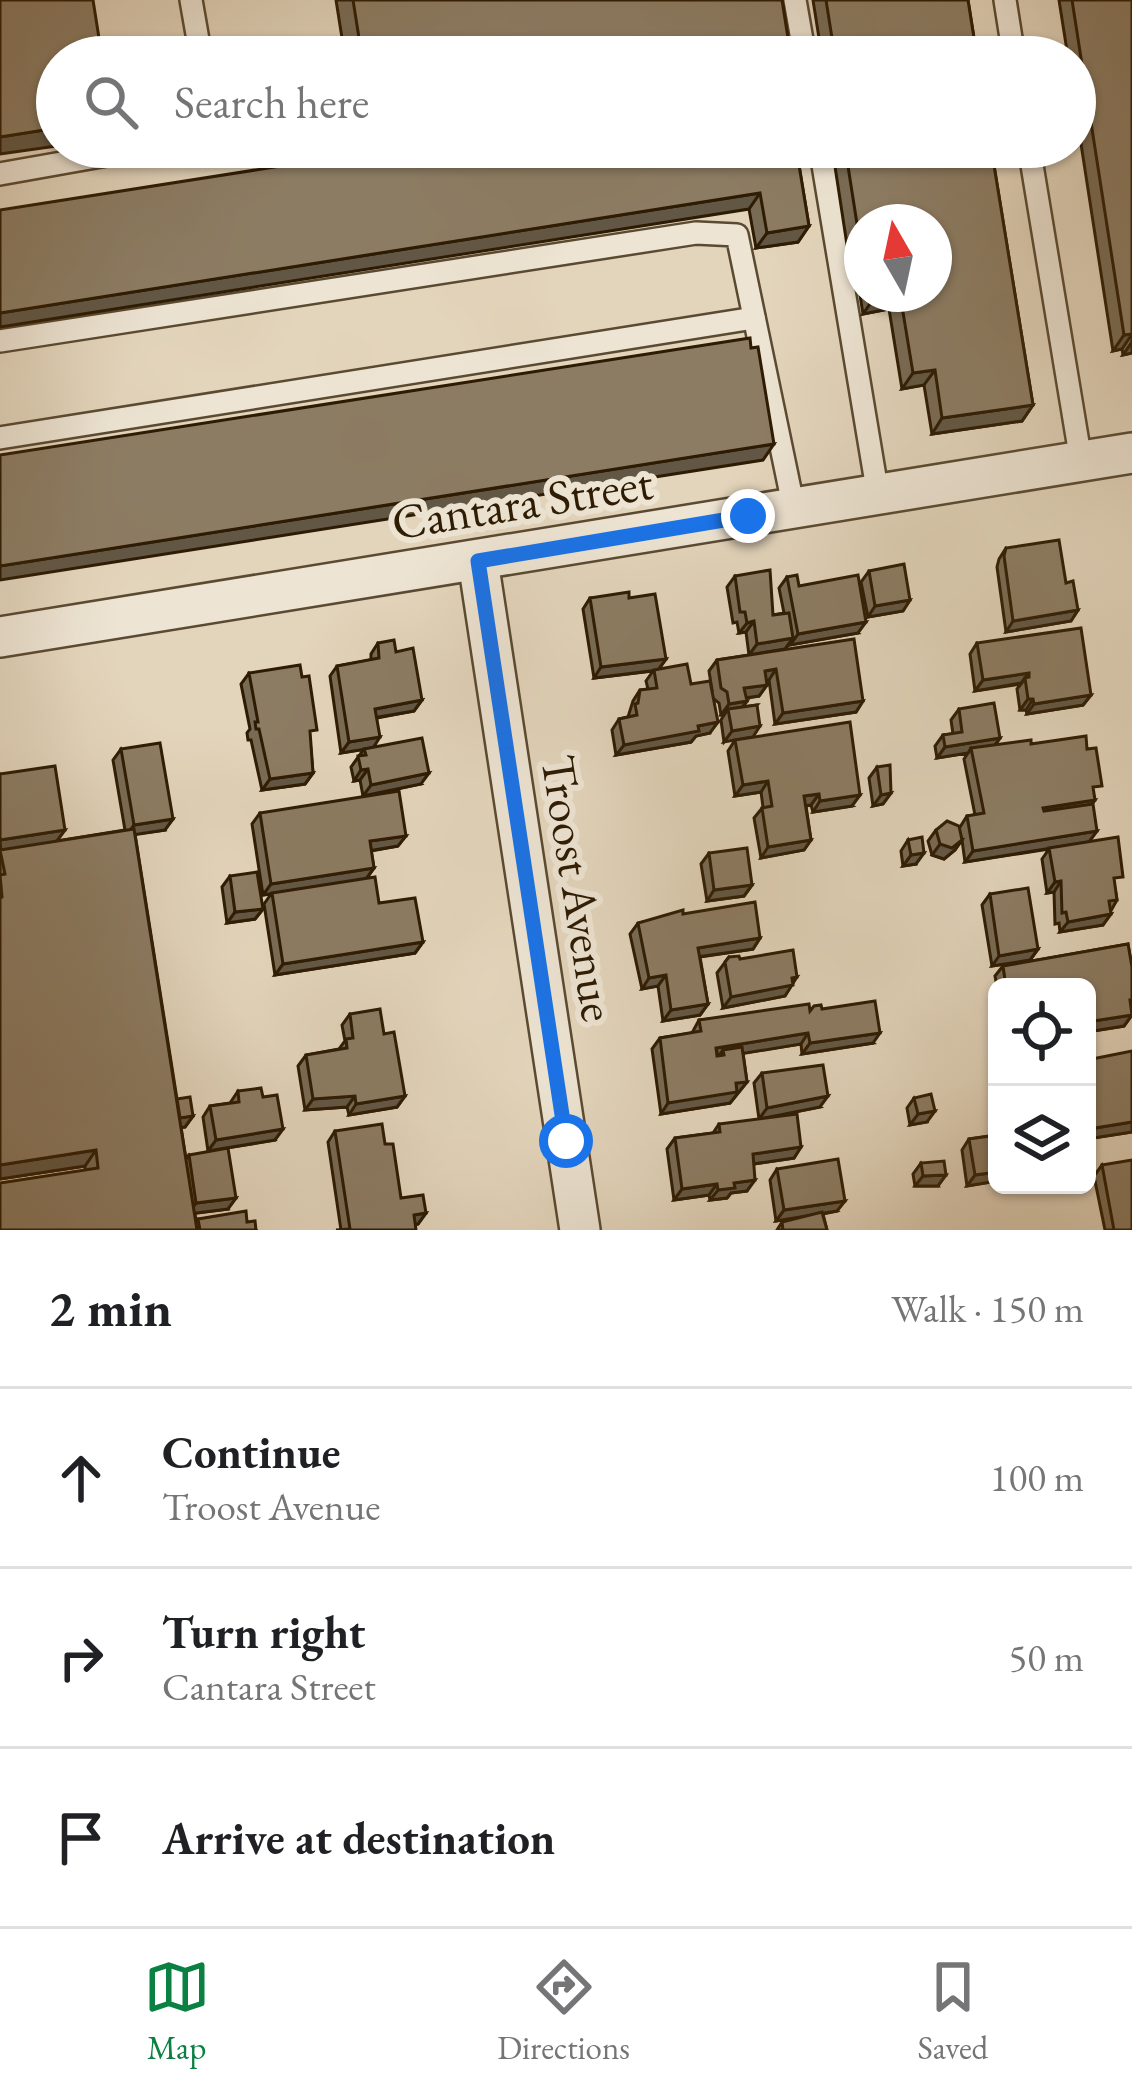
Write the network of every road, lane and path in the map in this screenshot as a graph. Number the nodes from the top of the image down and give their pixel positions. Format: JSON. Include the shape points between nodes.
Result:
{"nodes":[{"id":1,"x":191,"y":0,"type":"edge"},
{"id":2,"x":795,"y":0,"type":"edge"},
{"id":3,"x":1004,"y":0,"type":"edge"},
{"id":4,"x":197,"y":36,"type":"edge"},
{"id":5,"x":801,"y":36,"type":"edge"},
{"id":6,"x":1010,"y":36,"type":"edge"},
{"id":7,"x":36,"y":167,"type":"edge"},
{"id":8,"x":824,"y":168,"type":"edge"},
{"id":9,"x":1032,"y":168,"type":"edge"},
{"id":10,"x":0,"y":173,"type":"edge"},
{"id":11,"x":754,"y":318,"type":"junction"},
{"id":12,"x":0,"y":341,"type":"edge"},
{"id":13,"x":0,"y":438,"type":"edge"},
{"id":14,"x":1132,"y":453,"type":"edge"},
{"id":15,"x":1081,"y":461,"type":"junction"},
{"id":16,"x":878,"y":495,"type":"junction"},
{"id":17,"x":794,"y":509,"type":"junction"},
{"id":18,"x":478,"y":561,"type":"junction"},
{"id":19,"x":0,"y":637,"type":"edge"},
{"id":20,"x":580,"y":1230,"type":"edge"}],
"edges":[{"from":1,"to":4,"type":"lane"},
{"from":2,"to":5,"type":"lane"},
{"from":3,"to":6,"type":"lane"},
{"from":7,"to":10,"type":"lane"},
{"from":8,"to":16,"type":"lane"},
{"from":9,"to":15,"type":"lane"},
{"from":11,"to":12,"type":"lane","via":[[736,235],[696,233]]},
{"from":11,"to":13,"type":"lane"},
{"from":11,"to":17,"type":"lane"},
{"from":14,"to":15,"type":"street","name":"Cantara Street"},
{"from":15,"to":16,"type":"street","name":"Cantara Street"},
{"from":16,"to":17,"type":"street","name":"Cantara Street"},
{"from":17,"to":18,"type":"street","name":"Cantara Street"},
{"from":18,"to":19,"type":"street","name":"Cantara Street"},
{"from":18,"to":20,"type":"street","name":"Troost Avenue"}]}
